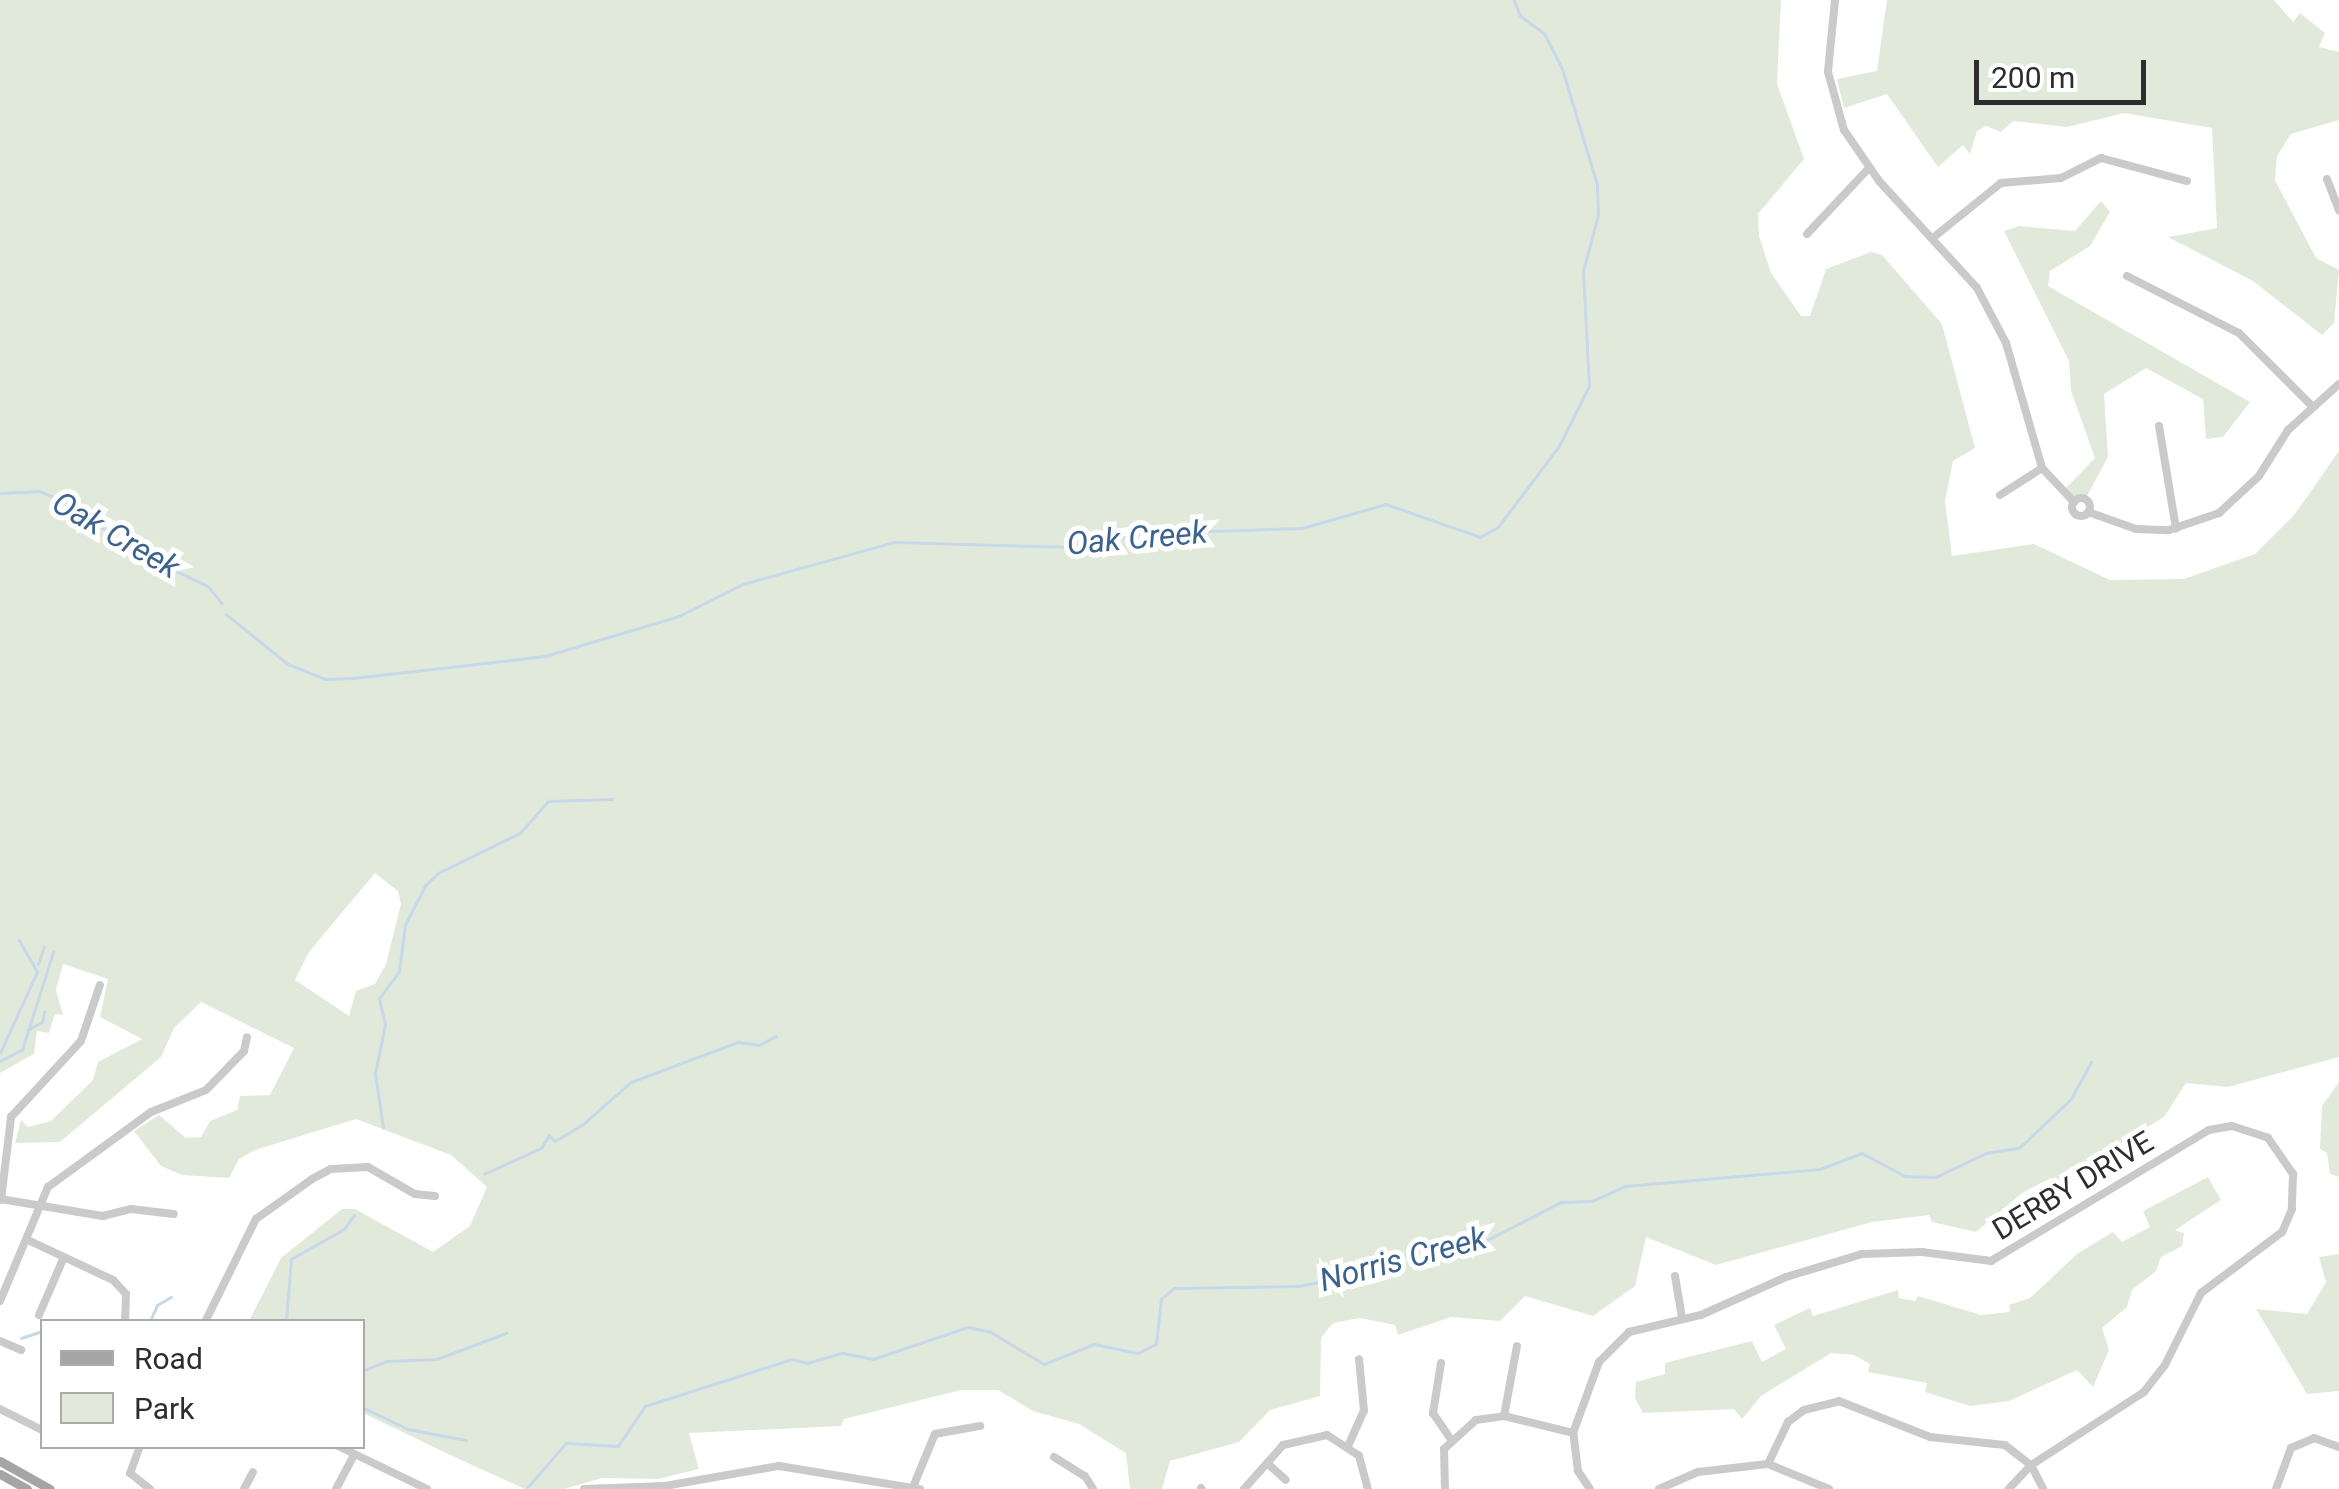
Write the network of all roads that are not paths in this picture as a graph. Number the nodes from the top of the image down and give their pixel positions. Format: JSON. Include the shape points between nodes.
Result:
{"nodes":[{"id":1,"x":1835,"y":0,"type":"edge"},
{"id":2,"x":1868,"y":169,"type":"junction"},
{"id":3,"x":2326,"y":179,"type":"dead end"},
{"id":4,"x":2187,"y":180,"type":"dead end"},
{"id":5,"x":2339,"y":212,"type":"edge"},
{"id":6,"x":1806,"y":234,"type":"dead end"},
{"id":7,"x":1934,"y":237,"type":"junction"},
{"id":8,"x":2126,"y":276,"type":"dead end"},
{"id":9,"x":2339,"y":384,"type":"edge"},
{"id":10,"x":2312,"y":406,"type":"junction"},
{"id":11,"x":2160,"y":426,"type":"dead end"},
{"id":12,"x":2042,"y":468,"type":"junction"},
{"id":13,"x":2000,"y":494,"type":"dead end"},
{"id":14,"x":2176,"y":528,"type":"junction"},
{"id":15,"x":100,"y":986,"type":"dead end"},
{"id":16,"x":247,"y":1037,"type":"dead end"},
{"id":17,"x":435,"y":1196,"type":"dead end"},
{"id":18,"x":0,"y":1199,"type":"edge"},
{"id":19,"x":40,"y":1207,"type":"junction"},
{"id":20,"x":174,"y":1214,"type":"dead end"},
{"id":21,"x":30,"y":1240,"type":"junction"},
{"id":22,"x":64,"y":1257,"type":"junction"},
{"id":23,"x":1675,"y":1276,"type":"dead end"},
{"id":24,"x":0,"y":1301,"type":"edge"},
{"id":25,"x":40,"y":1315,"type":"dead end"},
{"id":26,"x":1682,"y":1318,"type":"junction"},
{"id":27,"x":126,"y":1319,"type":"edge"},
{"id":28,"x":206,"y":1319,"type":"edge"},
{"id":29,"x":0,"y":1341,"type":"edge"},
{"id":30,"x":1517,"y":1346,"type":"dead end"},
{"id":31,"x":21,"y":1350,"type":"dead end"},
{"id":32,"x":1359,"y":1359,"type":"dead end"},
{"id":33,"x":1442,"y":1363,"type":"dead end"},
{"id":34,"x":0,"y":1409,"type":"edge"},
{"id":35,"x":1504,"y":1416,"type":"junction"},
{"id":36,"x":980,"y":1426,"type":"dead end"},
{"id":37,"x":40,"y":1429,"type":"edge"},
{"id":38,"x":1573,"y":1433,"type":"junction"},
{"id":39,"x":1450,"y":1438,"type":"junction"},
{"id":40,"x":1349,"y":1444,"type":"junction"},
{"id":41,"x":2339,"y":1448,"type":"edge"},
{"id":42,"x":139,"y":1449,"type":"edge"},
{"id":43,"x":343,"y":1449,"type":"edge"},
{"id":44,"x":354,"y":1455,"type":"junction"},
{"id":45,"x":1054,"y":1457,"type":"dead end"},
{"id":46,"x":0,"y":1462,"type":"edge"},
{"id":47,"x":1268,"y":1464,"type":"junction"},
{"id":48,"x":1768,"y":1464,"type":"junction"},
{"id":49,"x":2030,"y":1465,"type":"junction"},
{"id":50,"x":253,"y":1472,"type":"dead end"},
{"id":51,"x":0,"y":1474,"type":"edge"},
{"id":52,"x":1286,"y":1480,"type":"dead end"},
{"id":53,"x":916,"y":1488,"type":"edge"},
{"id":54,"x":1663,"y":1488,"type":"edge"},
{"id":55,"x":27,"y":1489,"type":"edge"},
{"id":56,"x":50,"y":1489,"type":"edge"},
{"id":57,"x":150,"y":1489,"type":"edge"},
{"id":58,"x":244,"y":1489,"type":"edge"},
{"id":59,"x":336,"y":1489,"type":"edge"},
{"id":60,"x":427,"y":1489,"type":"edge"},
{"id":61,"x":584,"y":1489,"type":"edge"},
{"id":62,"x":1093,"y":1489,"type":"edge"},
{"id":63,"x":1244,"y":1489,"type":"edge"},
{"id":64,"x":1368,"y":1489,"type":"edge"},
{"id":65,"x":1445,"y":1489,"type":"edge"},
{"id":66,"x":1590,"y":1489,"type":"edge"},
{"id":67,"x":1829,"y":1489,"type":"edge"},
{"id":68,"x":2009,"y":1489,"type":"edge"},
{"id":69,"x":2044,"y":1489,"type":"edge"},
{"id":70,"x":2276,"y":1489,"type":"edge"}],
"edges":[{"from":1,"to":2,"type":"street","via":[[1828,72],[1844,130]]},
{"from":2,"to":6,"type":"street"},
{"from":2,"to":7,"type":"street"},
{"from":3,"to":5,"type":"street"},
{"from":4,"to":7,"type":"street","via":[[2101,158],[2061,178],[2001,183]]},
{"from":7,"to":12,"type":"street","via":[[2000,328]]},
{"from":8,"to":10,"type":"street","via":[[2251,341]]},
{"from":9,"to":10,"type":"street"},
{"from":10,"to":14,"type":"street","via":[[2234,502]]},
{"from":11,"to":14,"type":"street"},
{"from":12,"to":13,"type":"street"},
{"from":12,"to":14,"type":"street","via":[[2074,502],[2087,500],[2088,512],[2136,529]]},
{"from":15,"to":18,"type":"street","via":[[77,1048],[10,1117]]},
{"from":16,"to":19,"type":"street","via":[[244,1051],[206,1090],[142,1118],[48,1187]]},
{"from":17,"to":28,"type":"street","via":[[350,1165],[302,1185],[256,1220]]},
{"from":18,"to":19,"type":"street"},
{"from":19,"to":20,"type":"street","via":[[103,1216],[131,1208]]},
{"from":19,"to":21,"type":"street"},
{"from":21,"to":22,"type":"street"},
{"from":21,"to":24,"type":"street"},
{"from":22,"to":25,"type":"street"},
{"from":22,"to":27,"type":"street","via":[[118,1285]]},
{"from":23,"to":26,"type":"street"},
{"from":26,"to":38,"type":"street","name":"DERBY DRIVE","via":[[1646,1323],[1612,1345]]},
{"from":26,"to":49,"type":"street","name":"DERBY DRIVE","via":[[1862,1254],[1922,1252],[1991,1261],[2210,1130],[2232,1126],[2268,1138],[2293,1174],[2292,1209],[2282,1232],[2201,1292],[2166,1365],[2144,1392]]},
{"from":29,"to":31,"type":"street"},
{"from":30,"to":35,"type":"street"},
{"from":32,"to":40,"type":"street","via":[[1364,1411]]},
{"from":33,"to":39,"type":"street","via":[[1433,1413]]},
{"from":34,"to":37,"type":"street"},
{"from":35,"to":38,"type":"street"},
{"from":35,"to":39,"type":"street","via":[[1476,1420]]},
{"from":36,"to":53,"type":"street","via":[[936,1434]]},
{"from":38,"to":66,"type":"street","via":[[1578,1471]]},
{"from":39,"to":65,"type":"street","via":[[1440,1460]]},
{"from":40,"to":47,"type":"street","via":[[1308,1435],[1284,1446]]},
{"from":40,"to":64,"type":"street","via":[[1366,1469]]},
{"from":41,"to":70,"type":"street","via":[[2314,1438],[2291,1448]]},
{"from":42,"to":57,"type":"street","via":[[130,1473]]},
{"from":43,"to":44,"type":"street"},
{"from":44,"to":59,"type":"street"},
{"from":44,"to":60,"type":"street"},
{"from":45,"to":62,"type":"street","via":[[1086,1476]]},
{"from":46,"to":56,"type":"main road"},
{"from":47,"to":52,"type":"street"},
{"from":47,"to":63,"type":"street"},
{"from":48,"to":49,"type":"street","via":[[1788,1422],[1804,1410],[1839,1402],[1930,1436],[2006,1445]]},
{"from":48,"to":54,"type":"street","via":[[1730,1465]]},
{"from":48,"to":67,"type":"street"},
{"from":49,"to":68,"type":"street","name":"DERBY DRIVE"},
{"from":49,"to":69,"type":"street"},
{"from":50,"to":58,"type":"street"},
{"from":51,"to":55,"type":"main road"},
{"from":53,"to":61,"type":"street","via":[[779,1466],[665,1486]]}]}
